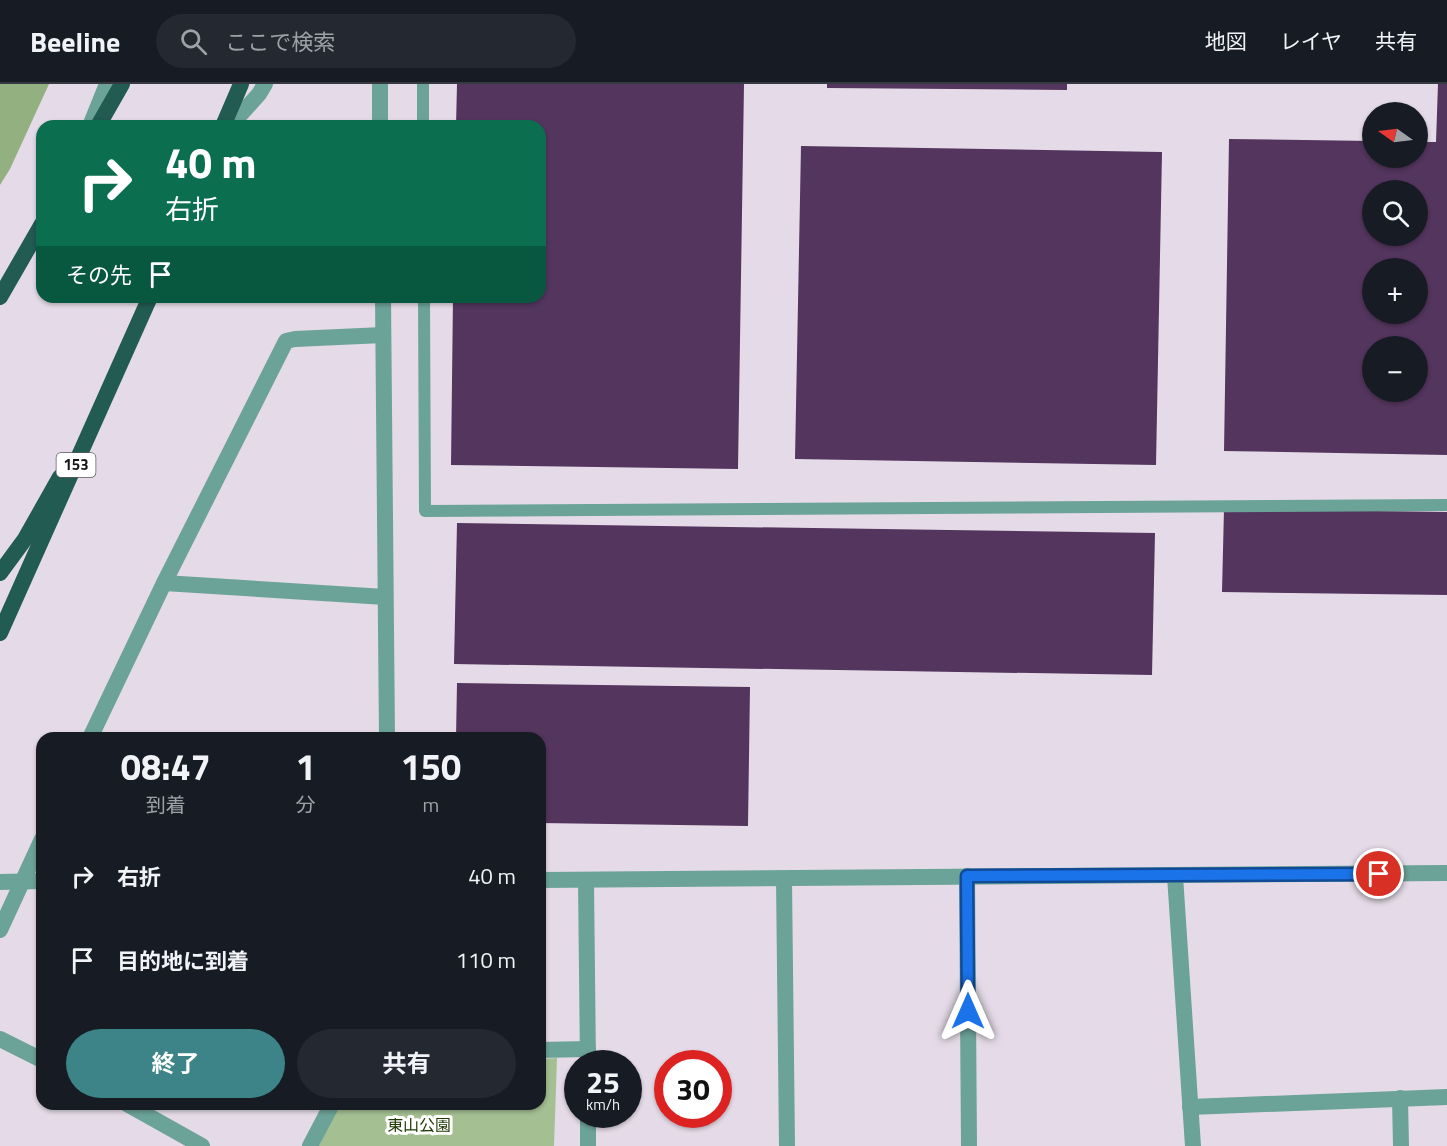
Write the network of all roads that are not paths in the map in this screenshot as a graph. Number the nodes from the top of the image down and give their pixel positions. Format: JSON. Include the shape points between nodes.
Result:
{"nodes":[{"id":1,"x":107,"y":84,"type":"edge"},
{"id":2,"x":122,"y":84,"type":"edge"},
{"id":3,"x":241,"y":84,"type":"edge"},
{"id":4,"x":265,"y":84,"type":"edge"},
{"id":5,"x":380,"y":84,"type":"edge"},
{"id":6,"x":423,"y":84,"type":"edge"},
{"id":7,"x":92,"y":120,"type":"edge"},
{"id":8,"x":101,"y":120,"type":"edge"},
{"id":9,"x":226,"y":120,"type":"edge"},
{"id":10,"x":235,"y":120,"type":"edge"},
{"id":11,"x":380,"y":120,"type":"edge"},
{"id":12,"x":423,"y":120,"type":"edge"},
{"id":13,"x":36,"y":234,"type":"edge"},
{"id":14,"x":0,"y":297,"type":"edge"},
{"id":15,"x":147,"y":303,"type":"edge"},
{"id":16,"x":383,"y":303,"type":"edge"},
{"id":17,"x":424,"y":303,"type":"edge"},
{"id":18,"x":383,"y":335,"type":"junction"},
{"id":19,"x":121,"y":366,"type":"junction"},
{"id":20,"x":1447,"y":505,"type":"edge"},
{"id":21,"x":0,"y":573,"type":"edge"},
{"id":22,"x":164,"y":583,"type":"junction"},
{"id":23,"x":385,"y":597,"type":"junction"},
{"id":24,"x":0,"y":633,"type":"edge"},
{"id":25,"x":93,"y":732,"type":"edge"},
{"id":26,"x":387,"y":732,"type":"edge"},
{"id":27,"x":36,"y":852,"type":"edge"},
{"id":28,"x":1447,"y":873,"type":"edge"},
{"id":29,"x":967,"y":876,"type":"junction"},
{"id":30,"x":1175,"y":876,"type":"junction"},
{"id":31,"x":784,"y":879,"type":"junction"},
{"id":32,"x":546,"y":880,"type":"edge"},
{"id":33,"x":586,"y":880,"type":"junction"},
{"id":34,"x":22,"y":881,"type":"junction"},
{"id":35,"x":36,"y":881,"type":"edge"},
{"id":36,"x":0,"y":882,"type":"edge"},
{"id":37,"x":0,"y":930,"type":"edge"},
{"id":38,"x":0,"y":1039,"type":"edge"},
{"id":39,"x":588,"y":1050,"type":"edge"},
{"id":40,"x":546,"y":1051,"type":"edge"},
{"id":41,"x":564,"y":1053,"type":"edge"},
{"id":42,"x":36,"y":1057,"type":"edge"},
{"id":43,"x":1447,"y":1097,"type":"edge"},
{"id":44,"x":1400,"y":1098,"type":"junction"},
{"id":45,"x":1190,"y":1107,"type":"junction"},
{"id":46,"x":138,"y":1110,"type":"edge"},
{"id":47,"x":329,"y":1110,"type":"edge"},
{"id":48,"x":588,"y":1128,"type":"edge"},
{"id":49,"x":202,"y":1146,"type":"edge"},
{"id":50,"x":310,"y":1146,"type":"edge"},
{"id":51,"x":588,"y":1146,"type":"edge"},
{"id":52,"x":787,"y":1146,"type":"edge"},
{"id":53,"x":969,"y":1146,"type":"edge"},
{"id":54,"x":1193,"y":1146,"type":"edge"},
{"id":55,"x":1401,"y":1146,"type":"edge"}],
"edges":[{"from":1,"to":7,"type":"street"},
{"from":2,"to":8,"type":"highway"},
{"from":3,"to":9,"type":"highway"},
{"from":4,"to":10,"type":"street"},
{"from":5,"to":11,"type":"street"},
{"from":6,"to":12,"type":"lane"},
{"from":13,"to":14,"type":"highway"},
{"from":15,"to":19,"type":"highway","number":"153"},
{"from":16,"to":18,"type":"street"},
{"from":17,"to":20,"type":"lane","via":[[425,511]]},
{"from":18,"to":22,"type":"street","via":[[286,341]]},
{"from":18,"to":23,"type":"street"},
{"from":19,"to":21,"type":"highway","number":"153","via":[[25,539]]},
{"from":19,"to":24,"type":"highway","number":"153"},
{"from":22,"to":23,"type":"street"},
{"from":22,"to":25,"type":"street"},
{"from":23,"to":26,"type":"street"},
{"from":27,"to":34,"type":"street"},
{"from":28,"to":30,"type":"street"},
{"from":29,"to":30,"type":"street"},
{"from":29,"to":31,"type":"street"},
{"from":29,"to":53,"type":"street"},
{"from":30,"to":45,"type":"street"},
{"from":31,"to":33,"type":"street"},
{"from":31,"to":52,"type":"street"},
{"from":32,"to":33,"type":"street"},
{"from":33,"to":39,"type":"street"},
{"from":34,"to":35,"type":"street"},
{"from":34,"to":36,"type":"street"},
{"from":34,"to":37,"type":"street"},
{"from":38,"to":42,"type":"street"},
{"from":40,"to":41,"type":"street"},
{"from":43,"to":44,"type":"street"},
{"from":44,"to":45,"type":"street"},
{"from":44,"to":55,"type":"street"},
{"from":45,"to":54,"type":"street"},
{"from":46,"to":49,"type":"street"},
{"from":47,"to":50,"type":"street"},
{"from":48,"to":51,"type":"street"}]}
